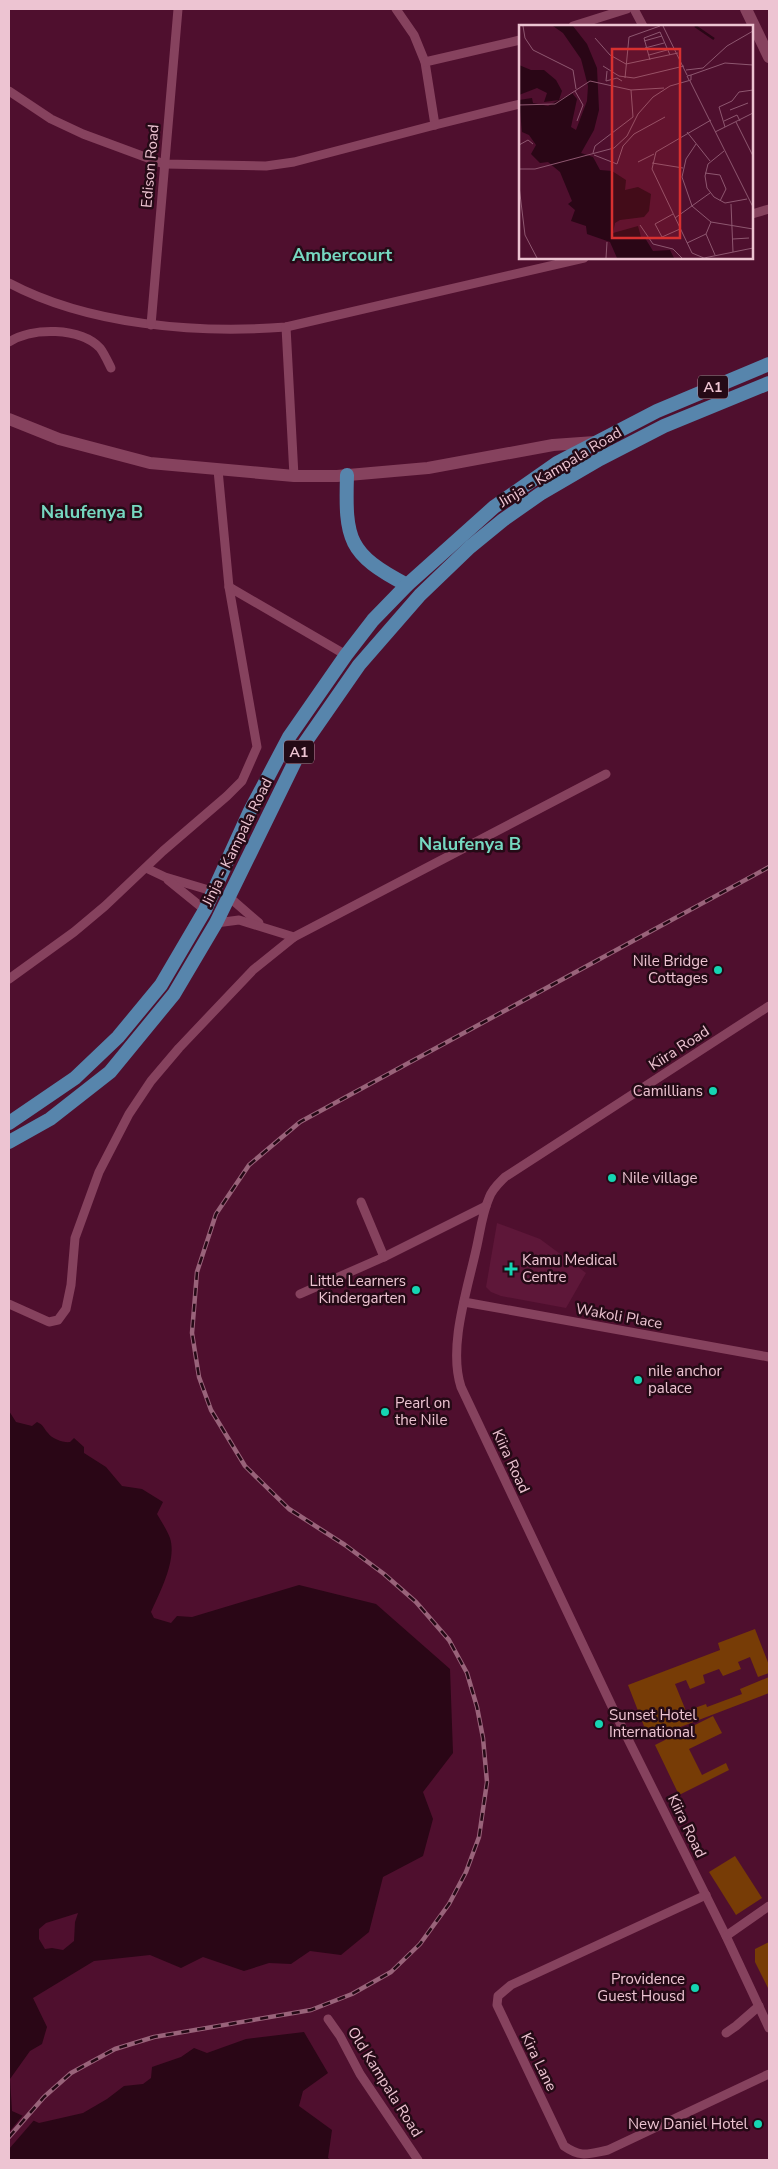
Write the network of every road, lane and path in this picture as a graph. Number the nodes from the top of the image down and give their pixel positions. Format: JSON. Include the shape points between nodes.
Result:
{"nodes":[{"id":1,"x":178,"y":9,"type":"edge"},
{"id":2,"x":396,"y":9,"type":"edge"},
{"id":3,"x":627,"y":9,"type":"edge"},
{"id":4,"x":634,"y":9,"type":"edge"},
{"id":5,"x":746,"y":9,"type":"edge"},
{"id":6,"x":576,"y":25,"type":"edge"},
{"id":7,"x":642,"y":25,"type":"edge"},
{"id":8,"x":751,"y":25,"type":"edge"},
{"id":9,"x":519,"y":40,"type":"edge"},
{"id":10,"x":756,"y":43,"type":"edge"},
{"id":11,"x":769,"y":56,"type":"edge"},
{"id":12,"x":425,"y":62,"type":"junction"},
{"id":13,"x":9,"y":90,"type":"edge"},
{"id":14,"x":519,"y":104,"type":"edge"},
{"id":15,"x":434,"y":124,"type":"junction"},
{"id":16,"x":164,"y":164,"type":"junction"},
{"id":17,"x":769,"y":209,"type":"edge"},
{"id":18,"x":753,"y":214,"type":"edge"},
{"id":19,"x":580,"y":259,"type":"edge"},
{"id":20,"x":9,"y":283,"type":"edge"},
{"id":21,"x":151,"y":325,"type":"junction"},
{"id":22,"x":286,"y":327,"type":"junction"},
{"id":23,"x":9,"y":342,"type":"edge"},
{"id":24,"x":769,"y":364,"type":"edge"},
{"id":25,"x":111,"y":368,"type":"dead end"},
{"id":26,"x":769,"y":383,"type":"edge"},
{"id":27,"x":9,"y":419,"type":"edge"},
{"id":28,"x":595,"y":442,"type":"junction"},
{"id":29,"x":218,"y":470,"type":"junction"},
{"id":30,"x":347,"y":475,"type":"junction"},
{"id":31,"x":294,"y":476,"type":"junction"},
{"id":32,"x":407,"y":586,"type":"junction"},
{"id":33,"x":229,"y":587,"type":"junction"},
{"id":34,"x":346,"y":655,"type":"junction"},
{"id":35,"x":606,"y":774,"type":"dead end"},
{"id":36,"x":146,"y":868,"type":"junction"},
{"id":37,"x":165,"y":877,"type":"junction"},
{"id":38,"x":212,"y":891,"type":"junction"},
{"id":39,"x":229,"y":898,"type":"junction"},
{"id":40,"x":205,"y":910,"type":"junction"},
{"id":41,"x":216,"y":923,"type":"junction"},
{"id":42,"x":266,"y":928,"type":"junction"},
{"id":43,"x":294,"y":937,"type":"junction"},
{"id":44,"x":9,"y":979,"type":"edge"},
{"id":45,"x":769,"y":1006,"type":"edge"},
{"id":46,"x":9,"y":1124,"type":"edge"},
{"id":47,"x":9,"y":1142,"type":"edge"},
{"id":48,"x":361,"y":1202,"type":"dead end"},
{"id":49,"x":486,"y":1206,"type":"junction"},
{"id":50,"x":384,"y":1257,"type":"junction"},
{"id":51,"x":300,"y":1294,"type":"dead end"},
{"id":52,"x":464,"y":1302,"type":"junction"},
{"id":53,"x":9,"y":1304,"type":"edge"},
{"id":54,"x":769,"y":1357,"type":"edge"},
{"id":55,"x":706,"y":1895,"type":"junction"},
{"id":56,"x":769,"y":1906,"type":"edge"},
{"id":57,"x":726,"y":1936,"type":"junction"},
{"id":58,"x":759,"y":2006,"type":"junction"},
{"id":59,"x":328,"y":2019,"type":"dead end"},
{"id":60,"x":769,"y":2028,"type":"edge"},
{"id":61,"x":726,"y":2033,"type":"dead end"},
{"id":62,"x":769,"y":2074,"type":"edge"},
{"id":63,"x":418,"y":2160,"type":"edge"}],
"edges":[{"from":1,"to":16,"type":"street","name":"Edison Road"},
{"from":2,"to":12,"type":"street","via":[[414,34]]},
{"from":3,"to":6,"type":"street"},
{"from":4,"to":7,"type":"street"},
{"from":5,"to":8,"type":"main road"},
{"from":9,"to":12,"type":"street"},
{"from":10,"to":11,"type":"main road"},
{"from":12,"to":15,"type":"street"},
{"from":13,"to":16,"type":"street","via":[[75,131]]},
{"from":14,"to":15,"type":"street"},
{"from":15,"to":16,"type":"street","via":[[294,162],[266,166]]},
{"from":16,"to":21,"type":"street","name":"Edison Road"},
{"from":17,"to":18,"type":"street"},
{"from":19,"to":22,"type":"street"},
{"from":20,"to":21,"type":"street","via":[[80,311]]},
{"from":21,"to":22,"type":"street"},
{"from":22,"to":31,"type":"street"},
{"from":23,"to":25,"type":"street","via":[[37,333],[60,331],[83,335],[100,348]]},
{"from":24,"to":28,"type":"highway","name":"Jinja - Kampala Road","number":"A1","via":[[657,411]]},
{"from":26,"to":39,"type":"highway","name":"Jinja - Kampala Road","number":"A1","via":[[664,426],[540,494],[470,548],[420,595],[387,631],[302,747]]},
{"from":27,"to":29,"type":"main road","via":[[60,439],[150,463]]},
{"from":28,"to":30,"type":"main road","via":[[552,445],[428,468]]},
{"from":28,"to":32,"type":"highway","name":"Jinja - Kampala Road","number":"A1","via":[[557,463],[494,507]]},
{"from":29,"to":31,"type":"main road"},
{"from":29,"to":33,"type":"street"},
{"from":30,"to":31,"type":"main road"},
{"from":30,"to":32,"type":"highway","via":[[347,525],[351,538],[364,557],[383,573]]},
{"from":32,"to":34,"type":"highway","name":"Jinja - Kampala Road","number":"A1","via":[[373,620]]},
{"from":33,"to":34,"type":"street"},
{"from":33,"to":36,"type":"street","via":[[257,747],[242,780]]},
{"from":34,"to":38,"type":"highway","name":"Jinja - Kampala Road","number":"A1","via":[[289,738]]},
{"from":35,"to":43,"type":"street"},
{"from":36,"to":37,"type":"street"},
{"from":36,"to":44,"type":"street","via":[[80,927]]},
{"from":37,"to":38,"type":"street"},
{"from":37,"to":40,"type":"street"},
{"from":38,"to":40,"type":"highway","name":"Jinja - Kampala Road","number":"A1"},
{"from":39,"to":41,"type":"highway","name":"Jinja - Kampala Road","number":"A1"},
{"from":39,"to":42,"type":"street"},
{"from":40,"to":46,"type":"highway","name":"Jinja - Kampala Road","number":"A1","via":[[161,984],[118,1037],[75,1078]]},
{"from":41,"to":42,"type":"street","via":[[239,920]]},
{"from":41,"to":47,"type":"highway","name":"Jinja - Kampala Road","number":"A1","via":[[174,994],[110,1072],[50,1119]]},
{"from":42,"to":43,"type":"street"},
{"from":43,"to":53,"type":"street","via":[[253,970],[179,1048],[129,1114],[99,1172],[75,1238],[66,1308],[58,1320],[49,1322]]},
{"from":45,"to":49,"type":"street","name":"Kiira Road","via":[[505,1177],[495,1187]]},
{"from":48,"to":50,"type":"street"},
{"from":49,"to":50,"type":"street"},
{"from":49,"to":52,"type":"street","name":"Kiira Road"},
{"from":50,"to":51,"type":"street"},
{"from":52,"to":54,"type":"street","name":"Wakoli Place"},
{"from":52,"to":55,"type":"street","name":"Kiira Road","via":[[456,1360],[461,1387],[617,1718]]},
{"from":55,"to":57,"type":"street","name":"Kiira Road"},
{"from":55,"to":62,"type":"street","name":"Kira Lane","via":[[511,1985],[498,1996],[497,2005],[564,2146],[574,2154],[608,2150]]},
{"from":56,"to":57,"type":"street"},
{"from":57,"to":58,"type":"street","name":"Kiira Road"},
{"from":58,"to":60,"type":"street","name":"Kiira Road"},
{"from":58,"to":61,"type":"street"},
{"from":59,"to":63,"type":"street","name":"Old Kampala Road","via":[[360,2074]]}]}
